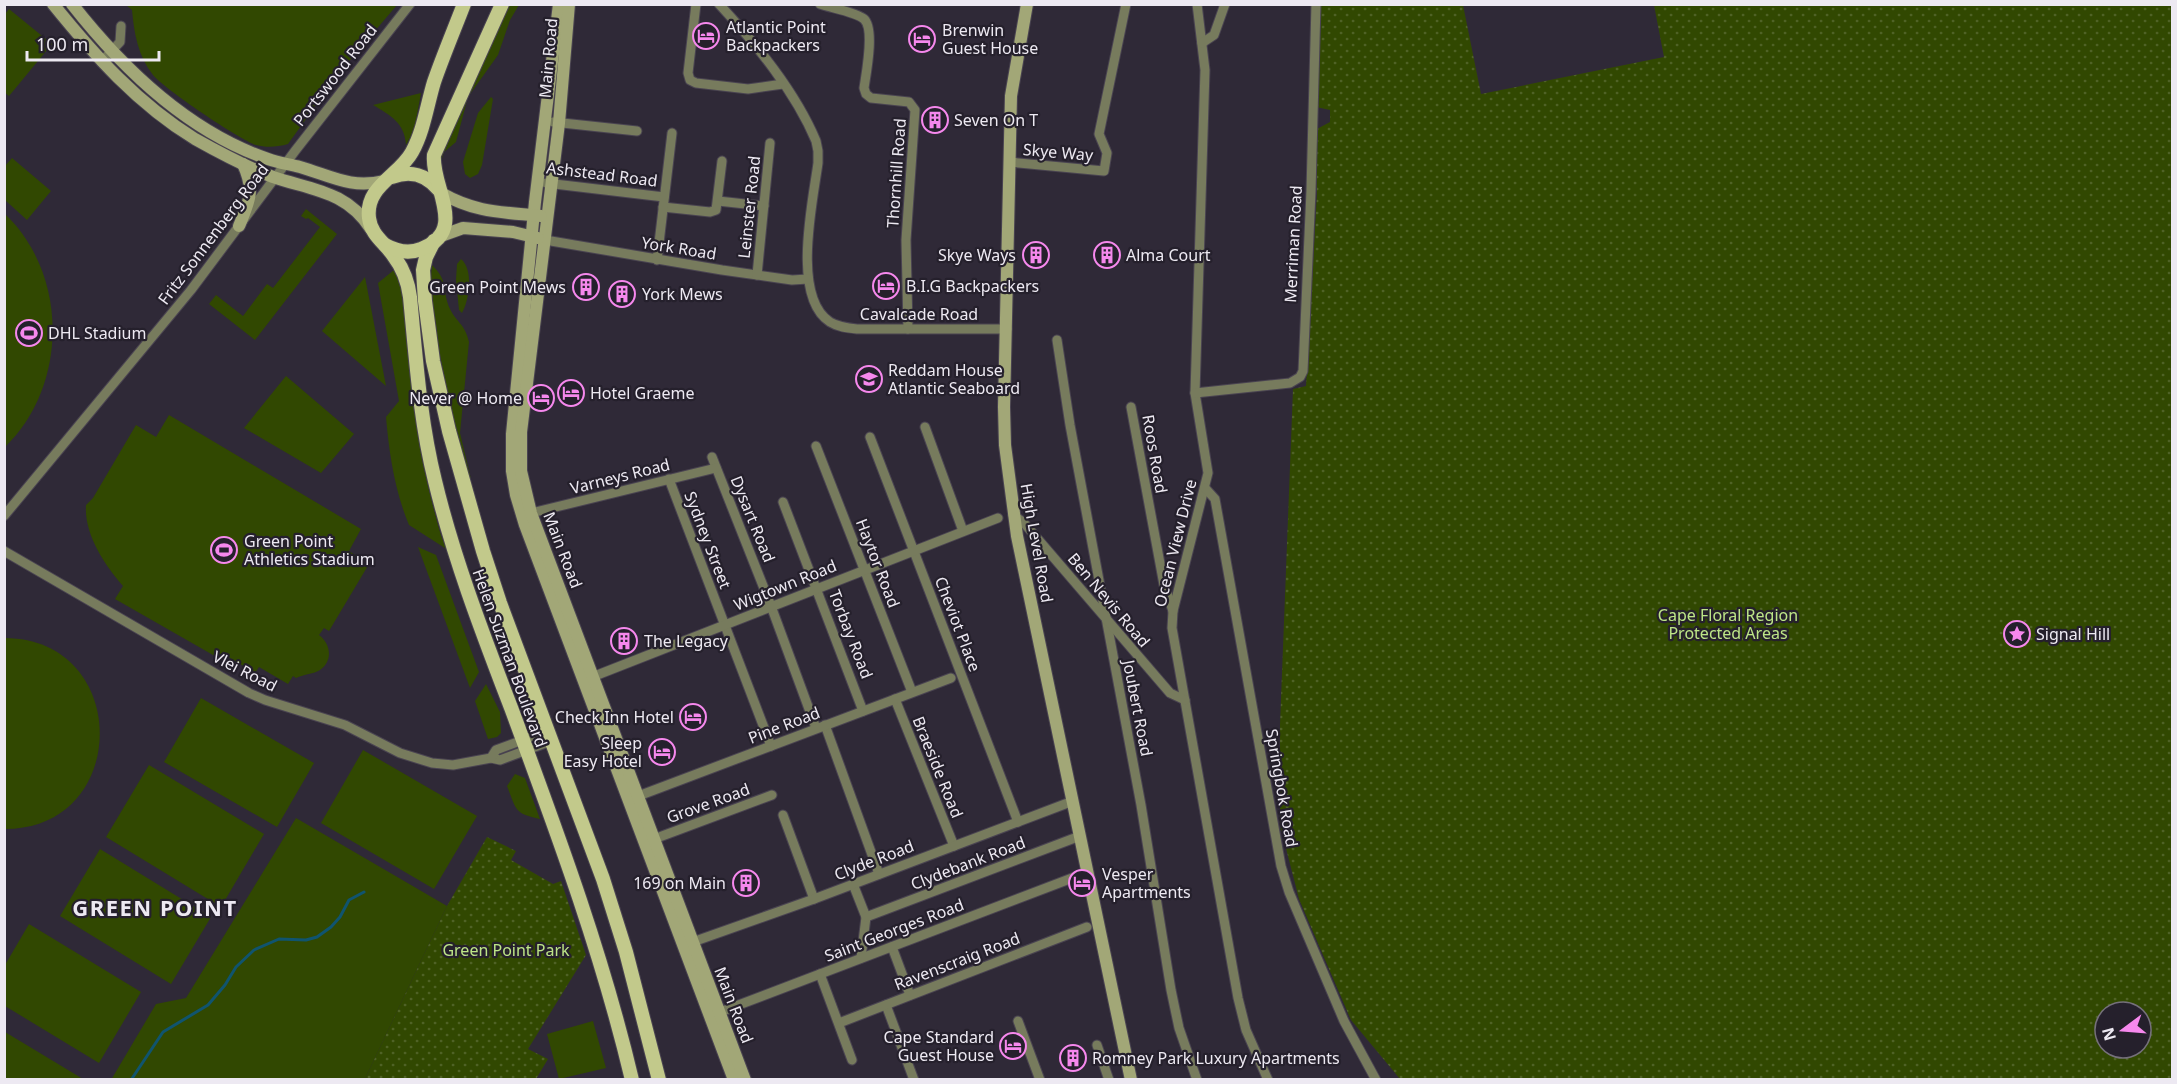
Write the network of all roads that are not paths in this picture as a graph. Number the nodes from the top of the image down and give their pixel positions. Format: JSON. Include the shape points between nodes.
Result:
{"nodes":[{"id":1,"x":53,"y":4,"type":"edge"},
{"id":2,"x":72,"y":4,"type":"edge"},
{"id":3,"x":410,"y":4,"type":"edge"},
{"id":4,"x":464,"y":4,"type":"edge"},
{"id":5,"x":502,"y":4,"type":"edge"},
{"id":6,"x":559,"y":4,"type":"edge"},
{"id":7,"x":569,"y":4,"type":"edge"},
{"id":8,"x":696,"y":4,"type":"edge"},
{"id":9,"x":719,"y":4,"type":"edge"},
{"id":10,"x":820,"y":4,"type":"edge"},
{"id":11,"x":1027,"y":4,"type":"edge"},
{"id":12,"x":1126,"y":4,"type":"edge"},
{"id":13,"x":1197,"y":4,"type":"edge"},
{"id":14,"x":1226,"y":4,"type":"edge"},
{"id":15,"x":1316,"y":4,"type":"edge"},
{"id":16,"x":562,"y":23,"type":"junction"},
{"id":17,"x":121,"y":26,"type":"dead end"},
{"id":18,"x":1202,"y":43,"type":"junction"},
{"id":19,"x":112,"y":52,"type":"junction"},
{"id":20,"x":101,"y":62,"type":"junction"},
{"id":21,"x":783,"y":84,"type":"junction"},
{"id":22,"x":545,"y":122,"type":"junction"},
{"id":23,"x":559,"y":123,"type":"junction"},
{"id":24,"x":637,"y":131,"type":"dead end"},
{"id":25,"x":672,"y":133,"type":"dead end"},
{"id":26,"x":770,"y":143,"type":"dead end"},
{"id":27,"x":722,"y":161,"type":"dead end"},
{"id":28,"x":1009,"y":162,"type":"junction"},
{"id":29,"x":243,"y":164,"type":"junction"},
{"id":30,"x":285,"y":164,"type":"junction"},
{"id":31,"x":275,"y":177,"type":"junction"},
{"id":32,"x":387,"y":179,"type":"junction"},
{"id":33,"x":537,"y":182,"type":"junction"},
{"id":34,"x":551,"y":184,"type":"junction"},
{"id":35,"x":441,"y":192,"type":"junction"},
{"id":36,"x":664,"y":196,"type":"junction"},
{"id":37,"x":717,"y":206,"type":"junction"},
{"id":38,"x":764,"y":206,"type":"junction"},
{"id":39,"x":663,"y":207,"type":"junction"},
{"id":40,"x":534,"y":216,"type":"junction"},
{"id":41,"x":548,"y":217,"type":"junction"},
{"id":42,"x":239,"y":226,"type":"junction"},
{"id":43,"x":372,"y":230,"type":"junction"},
{"id":44,"x":531,"y":236,"type":"junction"},
{"id":45,"x":436,"y":239,"type":"junction"},
{"id":46,"x":545,"y":240,"type":"junction"},
{"id":47,"x":384,"y":244,"type":"junction"},
{"id":48,"x":657,"y":260,"type":"junction"},
{"id":49,"x":757,"y":275,"type":"junction"},
{"id":50,"x":808,"y":279,"type":"junction"},
{"id":51,"x":1007,"y":328,"type":"junction"},
{"id":52,"x":908,"y":329,"type":"junction"},
{"id":53,"x":1057,"y":340,"type":"dead end"},
{"id":54,"x":1195,"y":393,"type":"junction"},
{"id":55,"x":1131,"y":407,"type":"dead end"},
{"id":56,"x":925,"y":427,"type":"dead end"},
{"id":57,"x":870,"y":437,"type":"dead end"},
{"id":58,"x":816,"y":446,"type":"dead end"},
{"id":59,"x":712,"y":456,"type":"dead end"},
{"id":60,"x":717,"y":468,"type":"junction"},
{"id":61,"x":669,"y":479,"type":"junction"},
{"id":62,"x":1205,"y":488,"type":"junction"},
{"id":63,"x":783,"y":502,"type":"dead end"},
{"id":64,"x":531,"y":513,"type":"junction"},
{"id":65,"x":1013,"y":515,"type":"junction"},
{"id":66,"x":4,"y":516,"type":"edge"},
{"id":67,"x":998,"y":518,"type":"dead end"},
{"id":68,"x":963,"y":531,"type":"junction"},
{"id":69,"x":914,"y":549,"type":"junction"},
{"id":70,"x":4,"y":551,"type":"edge"},
{"id":71,"x":864,"y":569,"type":"junction"},
{"id":72,"x":817,"y":588,"type":"junction"},
{"id":73,"x":771,"y":606,"type":"junction"},
{"id":74,"x":1173,"y":611,"type":"junction"},
{"id":75,"x":1106,"y":621,"type":"junction"},
{"id":76,"x":724,"y":626,"type":"junction"},
{"id":77,"x":588,"y":678,"type":"junction"},
{"id":78,"x":951,"y":678,"type":"dead end"},
{"id":79,"x":912,"y":692,"type":"junction"},
{"id":80,"x":895,"y":699,"type":"junction"},
{"id":81,"x":1185,"y":700,"type":"junction"},
{"id":82,"x":863,"y":711,"type":"junction"},
{"id":83,"x":820,"y":727,"type":"junction"},
{"id":84,"x":549,"y":736,"type":"junction"},
{"id":85,"x":524,"y":745,"type":"junction"},
{"id":86,"x":771,"y":746,"type":"junction"},
{"id":87,"x":772,"y":795,"type":"dead end"},
{"id":88,"x":633,"y":798,"type":"junction"},
{"id":89,"x":1073,"y":801,"type":"junction"},
{"id":90,"x":783,"y":815,"type":"dead end"},
{"id":91,"x":1018,"y":822,"type":"junction"},
{"id":92,"x":1080,"y":836,"type":"junction"},
{"id":93,"x":654,"y":839,"type":"junction"},
{"id":94,"x":954,"y":846,"type":"junction"},
{"id":95,"x":1088,"y":872,"type":"junction"},
{"id":96,"x":879,"y":874,"type":"junction"},
{"id":97,"x":853,"y":884,"type":"junction"},
{"id":98,"x":814,"y":899,"type":"junction"},
{"id":99,"x":866,"y":917,"type":"junction"},
{"id":100,"x":1087,"y":927,"type":"dead end"},
{"id":101,"x":688,"y":944,"type":"junction"},
{"id":102,"x":892,"y":947,"type":"junction"},
{"id":103,"x":861,"y":958,"type":"junction"},
{"id":104,"x":820,"y":974,"type":"junction"},
{"id":105,"x":910,"y":995,"type":"junction"},
{"id":106,"x":886,"y":1005,"type":"junction"},
{"id":107,"x":715,"y":1014,"type":"junction"},
{"id":108,"x":1018,"y":1021,"type":"dead end"},
{"id":109,"x":839,"y":1023,"type":"junction"},
{"id":110,"x":1097,"y":1045,"type":"dead end"},
{"id":111,"x":852,"y":1060,"type":"dead end"},
{"id":112,"x":632,"y":1080,"type":"edge"},
{"id":113,"x":659,"y":1080,"type":"edge"},
{"id":114,"x":734,"y":1080,"type":"edge"},
{"id":115,"x":745,"y":1080,"type":"edge"},
{"id":116,"x":914,"y":1080,"type":"edge"},
{"id":117,"x":1040,"y":1080,"type":"edge"},
{"id":118,"x":1109,"y":1080,"type":"edge"},
{"id":119,"x":1131,"y":1080,"type":"edge"},
{"id":120,"x":1197,"y":1080,"type":"edge"},
{"id":121,"x":1268,"y":1080,"type":"edge"},
{"id":122,"x":1376,"y":1080,"type":"edge"}],
"edges":[{"from":1,"to":20,"type":"street"},
{"from":2,"to":19,"type":"street"},
{"from":3,"to":30,"type":"street","name":"Portswood Road"},
{"from":4,"to":32,"type":"main road","via":[[416,143],[408,159]]},
{"from":5,"to":35,"type":"main road","name":"Helen Suzman Boulevard","via":[[435,150],[433,165]]},
{"from":6,"to":16,"type":"street","name":"Main Road"},
{"from":7,"to":16,"type":"street","name":"Main Road"},
{"from":8,"to":21,"type":"street","via":[[690,80],[748,89]]},
{"from":9,"to":21,"type":"street","name":"Cavalcade Road"},
{"from":10,"to":52,"type":"street","name":"Thornhill Road","via":[[867,23],[870,33],[866,94],[914,106],[906,240]]},
{"from":11,"to":28,"type":"street","name":"High Level Road","via":[[1013,77]]},
{"from":12,"to":28,"type":"street","name":"Skye Way","via":[[1099,134],[1107,153],[1104,171]]},
{"from":13,"to":18,"type":"street","name":"Ocean View Drive"},
{"from":14,"to":18,"type":"street","via":[[1214,35]]},
{"from":15,"to":54,"type":"street","name":"Merriman Road","via":[[1303,371],[1290,383]]},
{"from":16,"to":22,"type":"street","name":"Main Road"},
{"from":16,"to":23,"type":"street","name":"Main Road"},
{"from":17,"to":19,"type":"street","via":[[120,42]]},
{"from":18,"to":54,"type":"street","name":"Ocean View Drive","via":[[1205,70]]},
{"from":19,"to":20,"type":"street"},
{"from":19,"to":30,"type":"street","via":[[154,92],[201,126],[248,151]]},
{"from":20,"to":29,"type":"street","via":[[170,122]]},
{"from":21,"to":50,"type":"street","name":"Cavalcade Road","via":[[812,132],[818,151],[807,242]]},
{"from":22,"to":23,"type":"street"},
{"from":22,"to":33,"type":"street","name":"Main Road"},
{"from":23,"to":24,"type":"street"},
{"from":23,"to":34,"type":"street","name":"Main Road"},
{"from":25,"to":36,"type":"street"},
{"from":26,"to":38,"type":"street","name":"Leinster Road"},
{"from":27,"to":37,"type":"street"},
{"from":28,"to":51,"type":"street","name":"High Level Road"},
{"from":29,"to":31,"type":"street"},
{"from":29,"to":42,"type":"street","via":[[251,190]]},
{"from":30,"to":31,"type":"street","name":"Fritz Sonnenberg Road"},
{"from":30,"to":32,"type":"street","via":[[352,184]]},
{"from":31,"to":42,"type":"street","name":"Fritz Sonnenberg Road"},
{"from":31,"to":43,"type":"street","via":[[345,201],[361,213]]},
{"from":32,"to":35,"type":"main road","via":[[418,175]]},
{"from":32,"to":43,"type":"main road","via":[[370,202]]},
{"from":33,"to":34,"type":"street","name":"Ashstead Road"},
{"from":33,"to":40,"type":"street","name":"Main Road"},
{"from":34,"to":36,"type":"street","name":"Ashstead Road"},
{"from":34,"to":41,"type":"street","name":"Main Road"},
{"from":35,"to":40,"type":"street","via":[[480,210]]},
{"from":35,"to":45,"type":"main road","name":"Helen Suzman Boulevard","via":[[446,216]]},
{"from":36,"to":39,"type":"street"},
{"from":37,"to":38,"type":"street","name":"Ashstead Road"},
{"from":37,"to":39,"type":"street","name":"Ashstead Road","via":[[710,212]]},
{"from":38,"to":49,"type":"street","name":"Leinster Road"},
{"from":39,"to":48,"type":"street"},
{"from":40,"to":41,"type":"street"},
{"from":40,"to":44,"type":"street","name":"Main Road"},
{"from":41,"to":46,"type":"street","name":"Main Road"},
{"from":42,"to":66,"type":"street","name":"Fritz Sonnenberg Road","via":[[164,324]]},
{"from":43,"to":47,"type":"main road","name":"Helen Suzman Boulevard"},
{"from":44,"to":45,"type":"street","via":[[463,228]]},
{"from":44,"to":46,"type":"street"},
{"from":44,"to":77,"type":"street","name":"Main Road","via":[[512,471],[522,515]]},
{"from":45,"to":47,"type":"main road","via":[[407,252]]},
{"from":45,"to":84,"type":"main road","name":"Helen Suzman Boulevard","via":[[426,257],[423,278],[439,388],[483,551]]},
{"from":46,"to":48,"type":"street","name":"York Road"},
{"from":46,"to":64,"type":"street","name":"Main Road","via":[[520,445]]},
{"from":47,"to":85,"type":"main road","name":"Helen Suzman Boulevard","via":[[401,266],[408,284],[424,427],[445,519]]},
{"from":48,"to":49,"type":"street","name":"York Road"},
{"from":49,"to":50,"type":"street","name":"York Road"},
{"from":50,"to":52,"type":"street","name":"Cavalcade Road","via":[[820,312],[831,323],[845,328]]},
{"from":51,"to":52,"type":"street","name":"Cavalcade Road"},
{"from":51,"to":65,"type":"street","name":"High Level Road","via":[[1003,428]]},
{"from":53,"to":75,"type":"street","name":"Joubert Road"},
{"from":54,"to":62,"type":"street","name":"Ocean View Drive","via":[[1207,464]]},
{"from":55,"to":74,"type":"street","name":"Roos Road","via":[[1164,585]]},
{"from":56,"to":68,"type":"street"},
{"from":57,"to":69,"type":"street","name":"Cheviot Place"},
{"from":58,"to":71,"type":"street","name":"Haytor Road"},
{"from":59,"to":60,"type":"street","name":"Dysart Road"},
{"from":60,"to":61,"type":"street","name":"Varneys Road"},
{"from":60,"to":73,"type":"street","name":"Dysart Road"},
{"from":61,"to":64,"type":"street","name":"Varneys Road"},
{"from":61,"to":76,"type":"street","name":"Sydney Street"},
{"from":62,"to":74,"type":"street","name":"Ocean View Drive"},
{"from":62,"to":122,"type":"street","name":"Springbok Road","via":[[1215,499],[1281,866],[1344,1021]]},
{"from":63,"to":72,"type":"street","name":"Torbay Road"},
{"from":64,"to":77,"type":"street","name":"Main Road"},
{"from":65,"to":75,"type":"street","name":"Ben Nevis Road"},
{"from":65,"to":89,"type":"street","name":"High Level Road"},
{"from":67,"to":68,"type":"street","name":"Wigtown Road"},
{"from":68,"to":69,"type":"street","name":"Wigtown Road"},
{"from":69,"to":71,"type":"street","name":"Wigtown Road"},
{"from":69,"to":91,"type":"street","name":"Cheviot Place"},
{"from":70,"to":85,"type":"street","name":"Vlei Road","via":[[265,700],[345,724],[400,753],[453,765],[500,760]]},
{"from":71,"to":72,"type":"street","name":"Wigtown Road"},
{"from":71,"to":79,"type":"street","name":"Haytor Road"},
{"from":72,"to":73,"type":"street","name":"Wigtown Road"},
{"from":72,"to":82,"type":"street","name":"Torbay Road"},
{"from":73,"to":76,"type":"street","name":"Wigtown Road"},
{"from":73,"to":83,"type":"street","name":"Dysart Road"},
{"from":74,"to":81,"type":"street","name":"Ocean View Drive","via":[[1172,628]]},
{"from":75,"to":81,"type":"street","name":"Ben Nevis Road","via":[[1170,693]]},
{"from":75,"to":120,"type":"street","name":"Joubert Road","via":[[1171,990]]},
{"from":76,"to":77,"type":"street","name":"Wigtown Road"},
{"from":76,"to":86,"type":"street","name":"Sydney Street"},
{"from":77,"to":88,"type":"street","name":"Main Road"},
{"from":78,"to":79,"type":"street","name":"Pine Road"},
{"from":79,"to":80,"type":"street","name":"Pine Road"},
{"from":80,"to":82,"type":"street","name":"Pine Road"},
{"from":80,"to":94,"type":"street","name":"Braeside Road"},
{"from":81,"to":121,"type":"street","name":"Ocean View Drive","via":[[1238,998],[1246,1030]]},
{"from":82,"to":83,"type":"street","name":"Pine Road"},
{"from":83,"to":86,"type":"street","name":"Pine Road"},
{"from":83,"to":96,"type":"street","name":"Dysart Road"},
{"from":84,"to":85,"type":"street","name":"Vlei Road"},
{"from":84,"to":113,"type":"main road","name":"Helen Suzman Boulevard","via":[[603,879]]},
{"from":85,"to":112,"type":"main road","name":"Helen Suzman Boulevard","via":[[576,884]]},
{"from":86,"to":88,"type":"street","name":"Pine Road"},
{"from":87,"to":93,"type":"street","name":"Grove Road"},
{"from":88,"to":93,"type":"street","name":"Main Road"},
{"from":88,"to":101,"type":"street","name":"Main Road"},
{"from":89,"to":91,"type":"street","name":"Clyde Road"},
{"from":89,"to":92,"type":"street","name":"High Level Road"},
{"from":90,"to":98,"type":"street"},
{"from":91,"to":94,"type":"street","name":"Clyde Road"},
{"from":92,"to":95,"type":"street","name":"High Level Road"},
{"from":92,"to":99,"type":"street","name":"Clydebank Road"},
{"from":93,"to":101,"type":"street","name":"Main Road"},
{"from":94,"to":96,"type":"street","name":"Clyde Road"},
{"from":95,"to":102,"type":"street","name":"Saint Georges Road"},
{"from":95,"to":119,"type":"street","name":"High Level Road"},
{"from":96,"to":97,"type":"street","name":"Clyde Road"},
{"from":97,"to":98,"type":"street","name":"Clyde Road"},
{"from":97,"to":99,"type":"street"},
{"from":98,"to":101,"type":"street","name":"Clyde Road"},
{"from":99,"to":103,"type":"street"},
{"from":100,"to":105,"type":"street","name":"Ravenscraig Road"},
{"from":101,"to":107,"type":"street","name":"Main Road"},
{"from":102,"to":103,"type":"street","name":"Saint Georges Road"},
{"from":102,"to":105,"type":"street"},
{"from":103,"to":104,"type":"street","name":"Saint Georges Road"},
{"from":104,"to":107,"type":"street","name":"Saint Georges Road"},
{"from":104,"to":109,"type":"street"},
{"from":105,"to":106,"type":"street","name":"Ravenscraig Road"},
{"from":106,"to":109,"type":"street","name":"Ravenscraig Road"},
{"from":106,"to":116,"type":"street"},
{"from":107,"to":114,"type":"street","name":"Main Road"},
{"from":107,"to":115,"type":"street","name":"Main Road"},
{"from":108,"to":117,"type":"street"},
{"from":109,"to":111,"type":"street"},
{"from":110,"to":118,"type":"street"}]}
